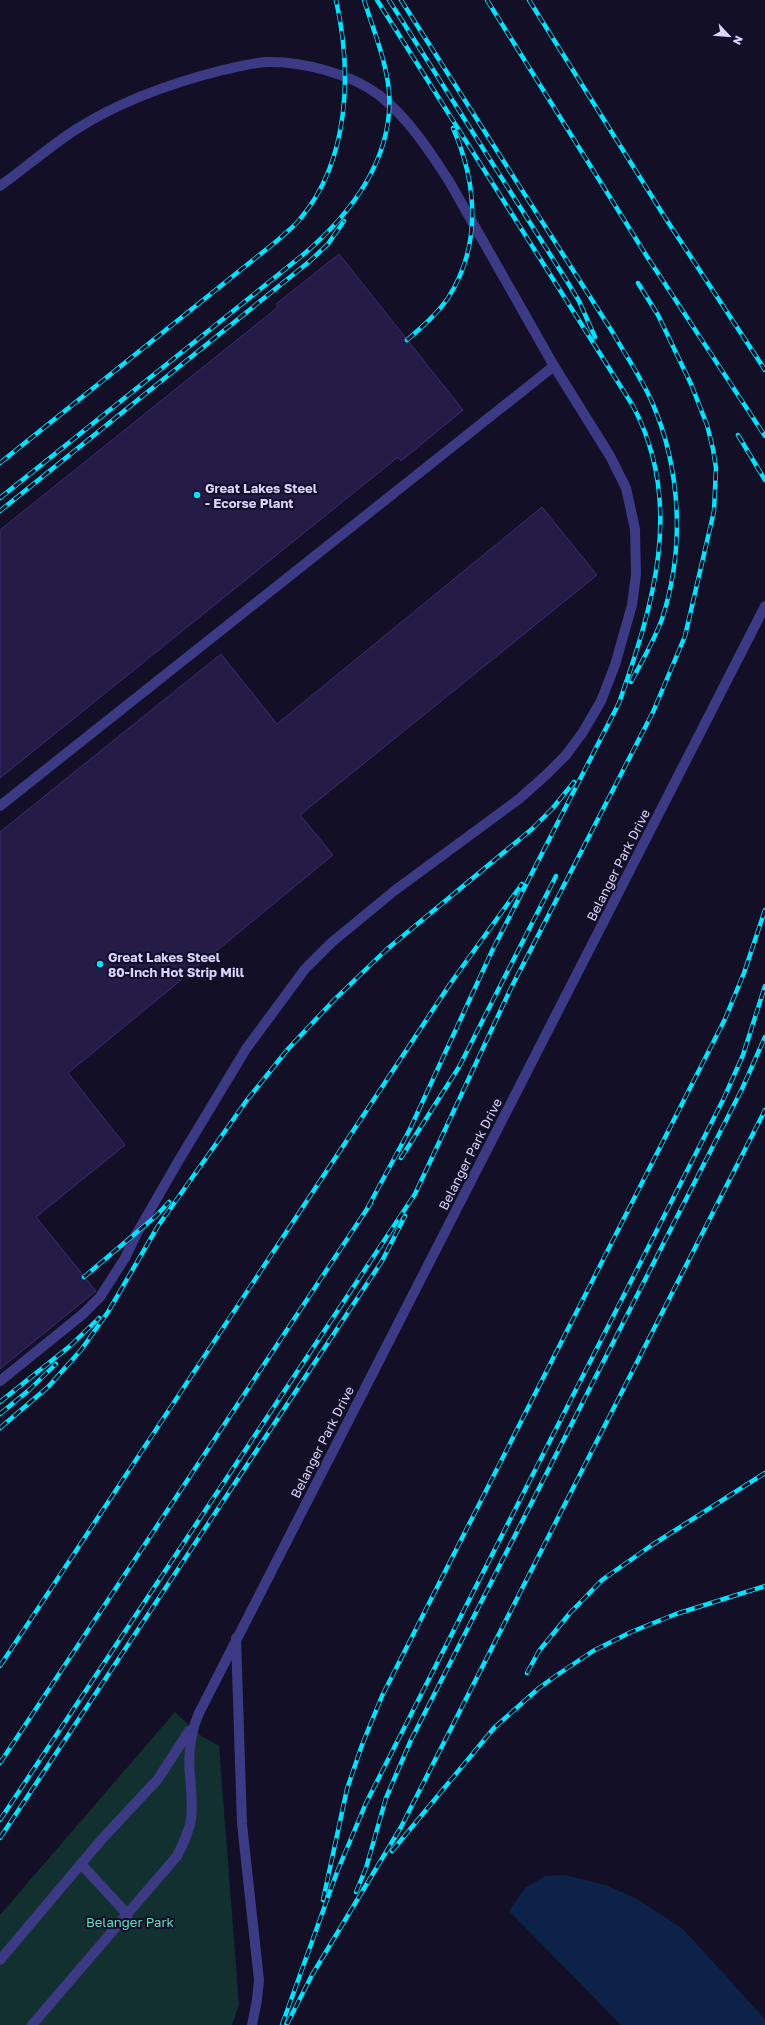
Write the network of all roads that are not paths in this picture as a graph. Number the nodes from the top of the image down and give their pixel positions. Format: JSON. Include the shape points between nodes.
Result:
{"nodes":[{"id":1,"x":0,"y":186,"type":"edge"},
{"id":2,"x":554,"y":366,"type":"junction"},
{"id":3,"x":765,"y":606,"type":"edge"},
{"id":4,"x":0,"y":806,"type":"edge"},
{"id":5,"x":0,"y":1381,"type":"edge"},
{"id":6,"x":236,"y":1638,"type":"junction"},
{"id":7,"x":197,"y":1717,"type":"junction"},
{"id":8,"x":82,"y":1864,"type":"junction"},
{"id":9,"x":128,"y":1915,"type":"junction"},
{"id":10,"x":0,"y":1960,"type":"edge"},
{"id":11,"x":32,"y":2025,"type":"edge"},
{"id":12,"x":252,"y":2025,"type":"edge"}],
"edges":[{"from":1,"to":2,"type":"street","via":[[75,130],[109,111],[167,86],[237,67],[267,62],[307,66],[335,73],[362,85],[383,99],[410,125],[430,151]]},
{"from":2,"to":4,"type":"street"},
{"from":2,"to":5,"type":"street","via":[[610,456],[626,488],[635,529],[636,575],[632,605],[623,643],[601,701],[579,738],[546,775],[518,799],[394,891],[331,943],[305,969],[246,1049],[100,1297],[83,1314]]},
{"from":3,"to":6,"type":"street","name":"Belanger Park Drive"},
{"from":6,"to":7,"type":"street","name":"Belanger Park Drive"},
{"from":6,"to":12,"type":"street","via":[[242,1824],[259,1980]]},
{"from":7,"to":8,"type":"street","via":[[158,1779]]},
{"from":7,"to":9,"type":"street","via":[[190,1739],[191,1819],[185,1839],[177,1856]]},
{"from":8,"to":9,"type":"street"},
{"from":8,"to":10,"type":"street"},
{"from":9,"to":11,"type":"street"}]}
